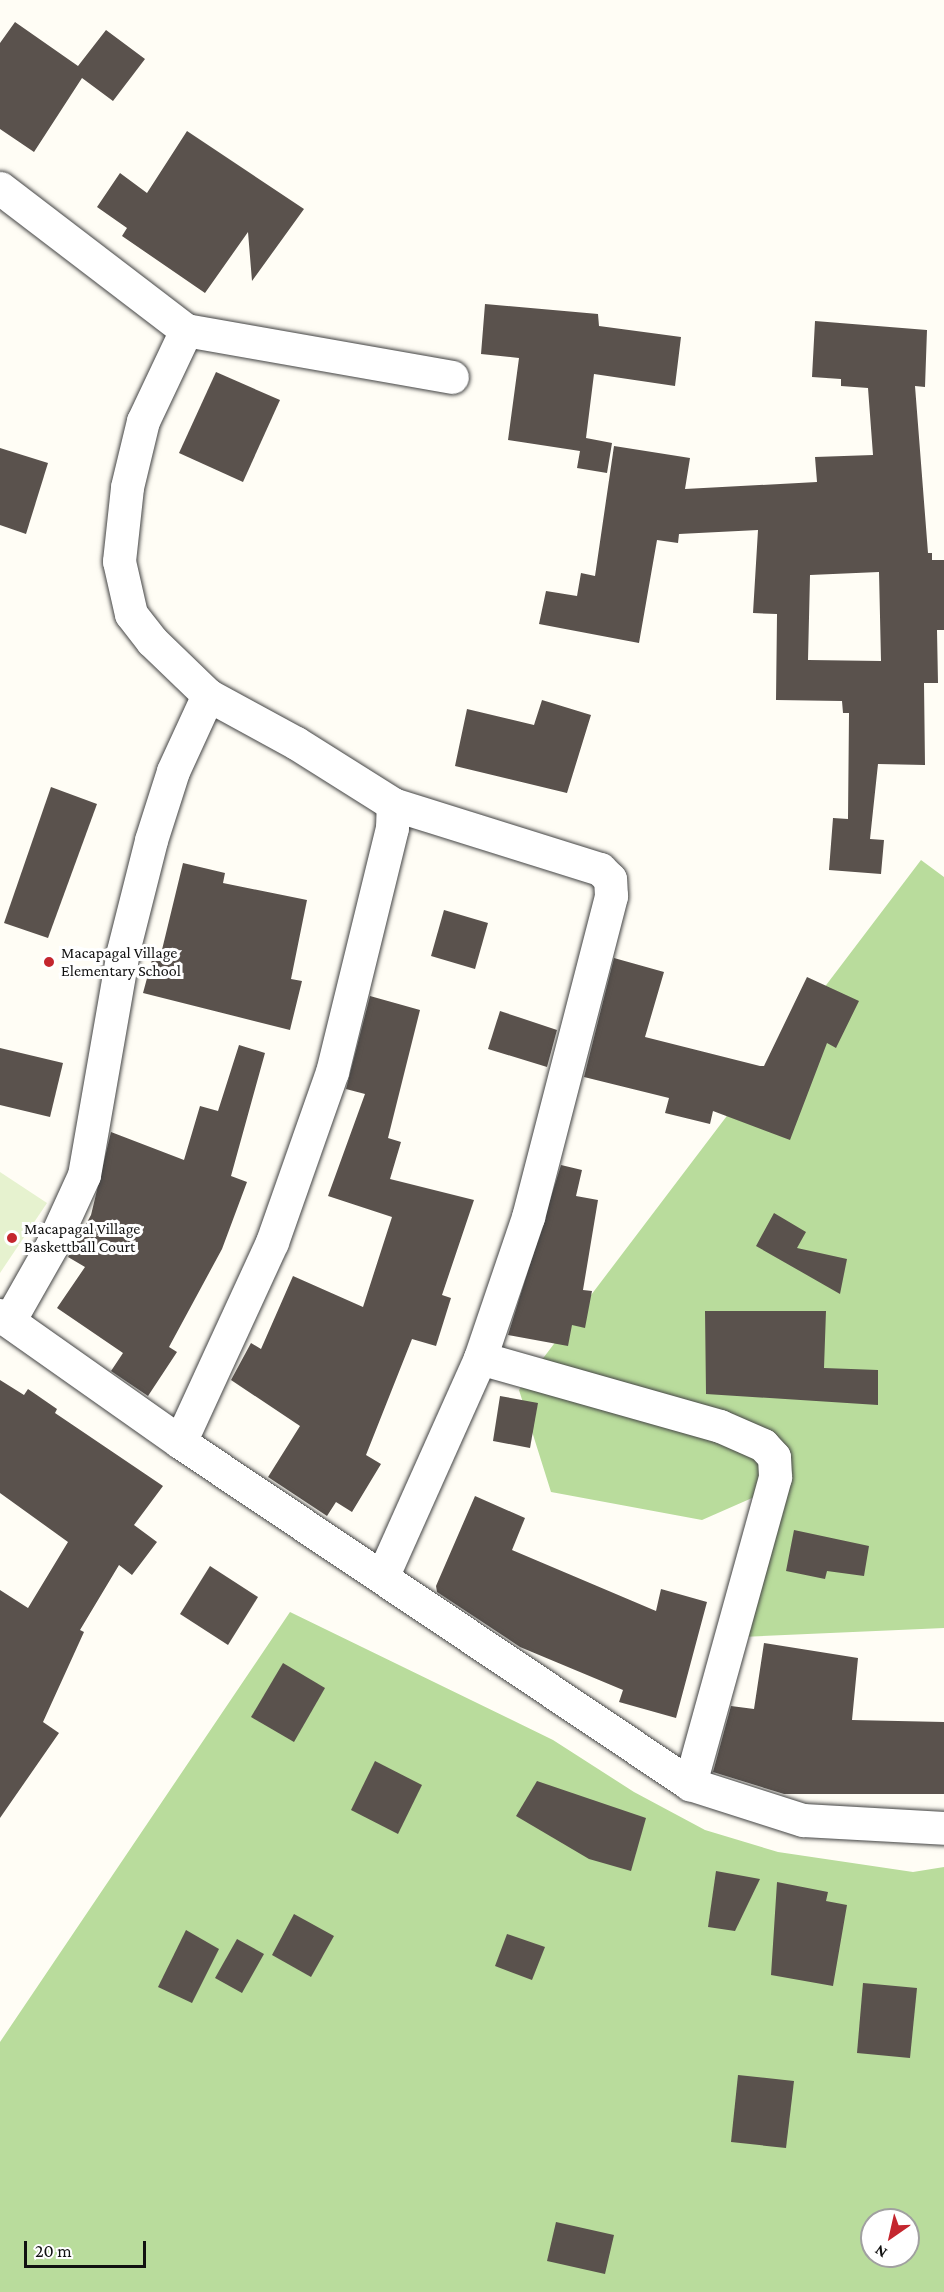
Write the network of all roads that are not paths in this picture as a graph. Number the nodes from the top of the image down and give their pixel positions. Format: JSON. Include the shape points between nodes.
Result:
{"nodes":[{"id":1,"x":0,"y":188,"type":"edge"},
{"id":2,"x":186,"y":330,"type":"junction"},
{"id":3,"x":452,"y":377,"type":"dead end"},
{"id":4,"x":208,"y":695,"type":"junction"},
{"id":5,"x":393,"y":804,"type":"junction"},
{"id":6,"x":4,"y":1318,"type":"edge"},
{"id":7,"x":480,"y":1358,"type":"junction"},
{"id":8,"x":180,"y":1442,"type":"junction"},
{"id":9,"x":383,"y":1575,"type":"junction"},
{"id":10,"x":690,"y":1784,"type":"junction"},
{"id":11,"x":944,"y":1828,"type":"edge"}],
"edges":[{"from":1,"to":2,"type":"street"},
{"from":2,"to":3,"type":"street"},
{"from":2,"to":4,"type":"street","via":[[143,421],[127,487],[119,561],[131,614],[152,641]]},
{"from":4,"to":5,"type":"street","via":[[296,743]]},
{"from":4,"to":6,"type":"street","via":[[166,790],[140,883],[123,951],[84,1175],[52,1245]]},
{"from":5,"to":7,"type":"street","via":[[572,856],[600,868],[610,879],[611,896],[528,1217]]},
{"from":5,"to":8,"type":"street","via":[[392,828],[332,1072],[272,1242]]},
{"from":6,"to":8,"type":"street"},
{"from":7,"to":9,"type":"street"},
{"from":7,"to":10,"type":"street","via":[[720,1426],[763,1445],[774,1457],[776,1477]]},
{"from":8,"to":9,"type":"street"},
{"from":9,"to":10,"type":"street"},
{"from":10,"to":11,"type":"street","via":[[803,1820]]}]}
